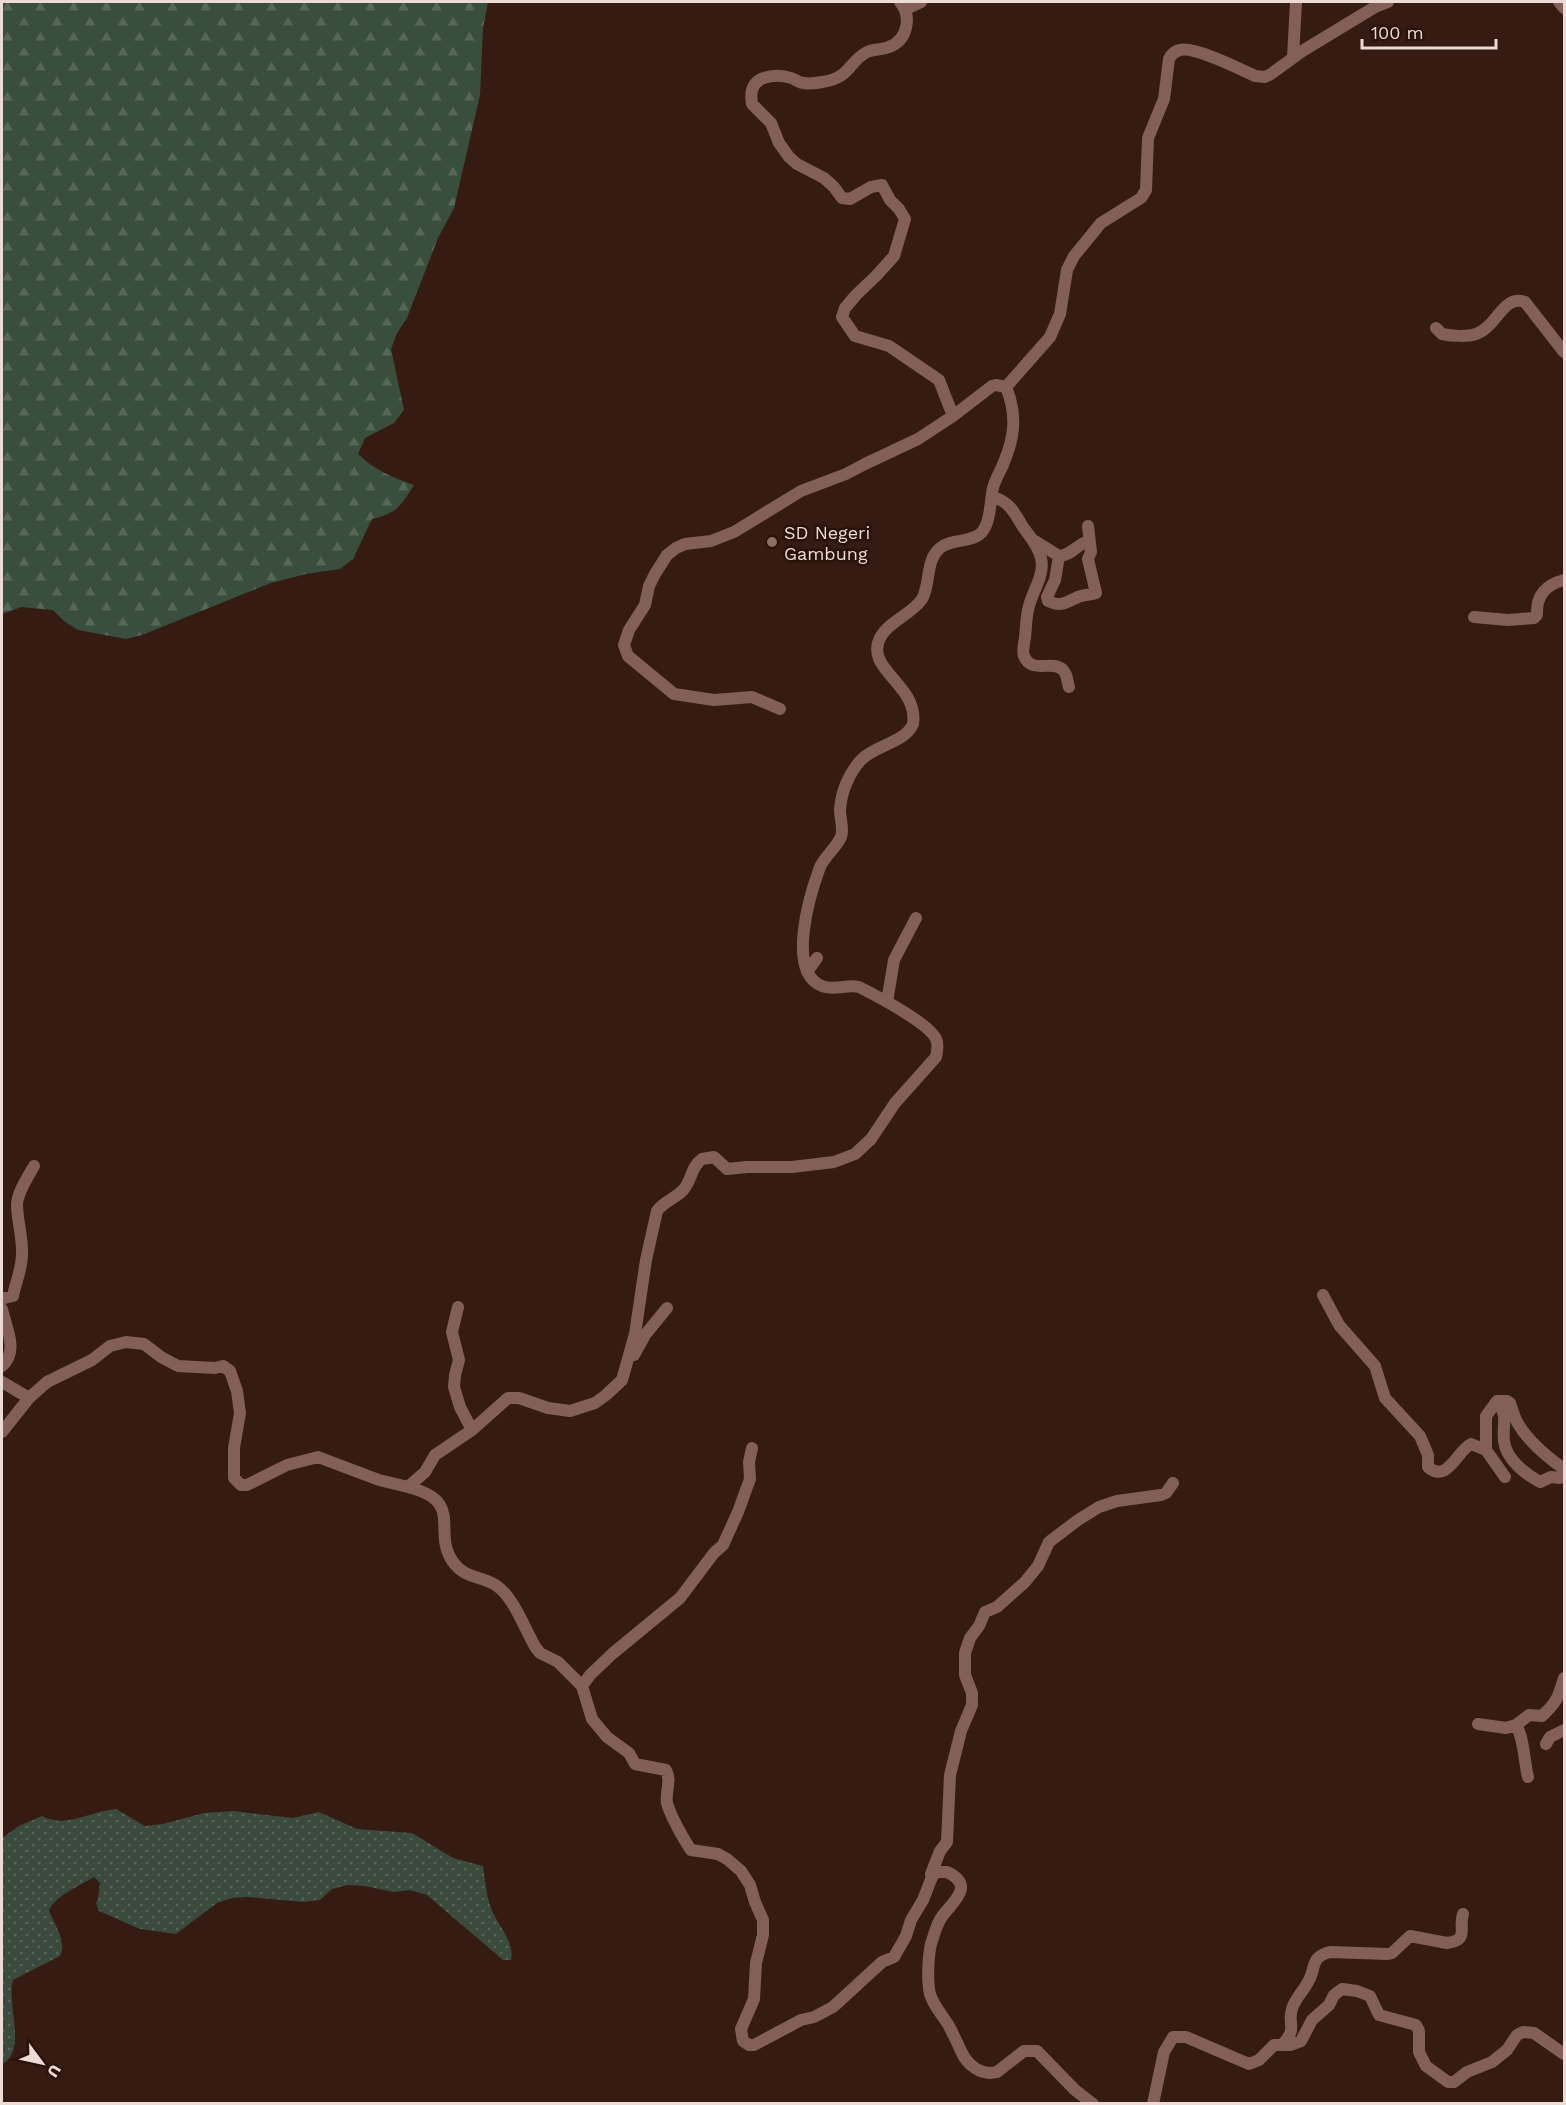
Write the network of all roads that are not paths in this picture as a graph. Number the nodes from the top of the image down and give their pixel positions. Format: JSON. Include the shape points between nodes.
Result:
{"nodes":[{"id":1,"x":921,"y":2,"type":"edge"},
{"id":2,"x":1296,"y":2,"type":"edge"},
{"id":3,"x":1383,"y":2,"type":"edge"},
{"id":4,"x":1559,"y":2,"type":"edge"},
{"id":5,"x":903,"y":5,"type":"edge"},
{"id":6,"x":1564,"y":8,"type":"edge"},
{"id":7,"x":1293,"y":57,"type":"junction"},
{"id":8,"x":1436,"y":328,"type":"dead end"},
{"id":9,"x":1564,"y":352,"type":"edge"},
{"id":10,"x":1006,"y":387,"type":"junction"},
{"id":11,"x":951,"y":414,"type":"junction"},
{"id":12,"x":992,"y":496,"type":"junction"},
{"id":13,"x":1088,"y":526,"type":"dead end"},
{"id":14,"x":1035,"y":541,"type":"junction"},
{"id":15,"x":1089,"y":541,"type":"junction"},
{"id":16,"x":1059,"y":556,"type":"junction"},
{"id":17,"x":1564,"y":580,"type":"edge"},
{"id":18,"x":1474,"y":617,"type":"dead end"},
{"id":19,"x":1069,"y":687,"type":"dead end"},
{"id":20,"x":780,"y":709,"type":"dead end"},
{"id":21,"x":916,"y":918,"type":"dead end"},
{"id":22,"x":817,"y":958,"type":"dead end"},
{"id":23,"x":807,"y":972,"type":"junction"},
{"id":24,"x":887,"y":1002,"type":"junction"},
{"id":25,"x":34,"y":1166,"type":"dead end"},
{"id":26,"x":1323,"y":1294,"type":"dead end"},
{"id":27,"x":2,"y":1300,"type":"edge"},
{"id":28,"x":458,"y":1307,"type":"dead end"},
{"id":29,"x":667,"y":1308,"type":"dead end"},
{"id":30,"x":2,"y":1309,"type":"edge"},
{"id":31,"x":2,"y":1366,"type":"edge"},
{"id":32,"x":621,"y":1380,"type":"junction"},
{"id":33,"x":2,"y":1382,"type":"edge"},
{"id":34,"x":29,"y":1398,"type":"junction"},
{"id":35,"x":1497,"y":1401,"type":"junction"},
{"id":36,"x":472,"y":1430,"type":"junction"},
{"id":37,"x":2,"y":1432,"type":"edge"},
{"id":38,"x":752,"y":1448,"type":"dead end"},
{"id":39,"x":1486,"y":1450,"type":"junction"},
{"id":40,"x":1564,"y":1469,"type":"edge"},
{"id":41,"x":1564,"y":1474,"type":"edge"},
{"id":42,"x":1504,"y":1477,"type":"dead end"},
{"id":43,"x":1173,"y":1484,"type":"dead end"},
{"id":44,"x":408,"y":1486,"type":"junction"},
{"id":45,"x":1564,"y":1678,"type":"edge"},
{"id":46,"x":582,"y":1686,"type":"junction"},
{"id":47,"x":1478,"y":1724,"type":"dead end"},
{"id":48,"x":1516,"y":1725,"type":"junction"},
{"id":49,"x":1564,"y":1730,"type":"edge"},
{"id":50,"x":1546,"y":1744,"type":"dead end"},
{"id":51,"x":1528,"y":1777,"type":"dead end"},
{"id":52,"x":932,"y":1877,"type":"junction"},
{"id":53,"x":1463,"y":1914,"type":"dead end"},
{"id":54,"x":1283,"y":2044,"type":"junction"},
{"id":55,"x":1563,"y":2055,"type":"edge"},
{"id":56,"x":1093,"y":2103,"type":"edge"},
{"id":57,"x":1153,"y":2103,"type":"edge"}],
"edges":[{"from":1,"to":5,"type":"street"},
{"from":2,"to":7,"type":"street"},
{"from":3,"to":7,"type":"street"},
{"from":4,"to":6,"type":"street"},
{"from":5,"to":11,"type":"street","via":[[907,23],[903,35],[890,47],[867,52],[844,75],[829,81],[803,83],[790,77],[765,77],[754,84],[751,100],[771,123],[789,157],[824,178],[842,198],[850,199],[882,185],[903,214],[905,219],[894,256],[856,295],[842,316],[855,336],[889,346],[939,380]]},
{"from":7,"to":10,"type":"street","via":[[1271,74],[1260,77],[1192,51],[1180,50],[1171,55],[1164,99],[1148,138],[1146,190],[1141,198],[1101,223],[1074,256],[1067,270],[1060,314],[1050,337]]},
{"from":8,"to":9,"type":"street","via":[[1442,334],[1477,334],[1510,301],[1518,299],[1525,302]]},
{"from":10,"to":11,"type":"street","via":[[992,386]]},
{"from":10,"to":12,"type":"street","via":[[1014,424]]},
{"from":11,"to":20,"type":"street","via":[[918,439],[801,491],[734,532],[676,548],[655,574],[645,605],[626,636],[628,656],[674,694],[714,700],[752,697]]},
{"from":12,"to":14,"type":"street","via":[[1010,506]]},
{"from":12,"to":23,"type":"street","via":[[984,530],[976,537],[939,549],[930,566],[923,597],[880,639],[879,658],[909,697],[914,709],[913,724],[906,733],[865,755],[849,777],[840,807],[841,837],[820,868],[806,919],[803,943]]},
{"from":13,"to":15,"type":"street"},
{"from":14,"to":16,"type":"street"},
{"from":14,"to":19,"type":"street","via":[[1042,573],[1029,607],[1022,654],[1037,667],[1063,669]]},
{"from":15,"to":16,"type":"street"},
{"from":15,"to":16,"type":"street","via":[[1092,552],[1088,559],[1096,594],[1062,605],[1048,601]]},
{"from":17,"to":18,"type":"street","via":[[1540,596],[1534,618]]},
{"from":21,"to":24,"type":"street","via":[[894,960]]},
{"from":22,"to":23,"type":"street"},
{"from":23,"to":24,"type":"street","via":[[822,986],[855,986]]},
{"from":24,"to":32,"type":"street","via":[[936,1037],[936,1057],[895,1103],[862,1150],[847,1159],[792,1167],[731,1169],[710,1156],[697,1162],[682,1191],[657,1211],[635,1334]]},
{"from":25,"to":27,"type":"street","via":[[17,1205],[21,1272],[13,1296]]},
{"from":26,"to":39,"type":"street","via":[[1339,1325],[1375,1366],[1385,1398],[1420,1436],[1428,1467],[1439,1472],[1449,1468],[1471,1444]]},
{"from":28,"to":36,"type":"street","via":[[452,1332],[459,1360],[454,1387]]},
{"from":29,"to":32,"type":"street","via":[[637,1347]]},
{"from":30,"to":31,"type":"street","via":[[11,1349],[10,1358]]},
{"from":32,"to":36,"type":"street","via":[[595,1403],[570,1411],[508,1398]]},
{"from":33,"to":34,"type":"street"},
{"from":34,"to":37,"type":"street"},
{"from":34,"to":44,"type":"street","via":[[47,1382],[102,1351],[117,1344],[144,1344],[178,1366],[227,1368],[237,1391],[240,1413],[234,1478],[241,1485],[286,1465],[318,1457],[378,1480]]},
{"from":35,"to":39,"type":"street","via":[[1486,1416]]},
{"from":35,"to":40,"type":"street","via":[[1510,1404],[1526,1434]]},
{"from":35,"to":41,"type":"street","via":[[1503,1409],[1508,1456],[1540,1482]]},
{"from":36,"to":44,"type":"street","via":[[435,1455],[425,1472]]},
{"from":38,"to":46,"type":"street","via":[[750,1479],[723,1545],[680,1598],[612,1654]]},
{"from":39,"to":42,"type":"street"},
{"from":43,"to":52,"type":"street","via":[[1157,1497],[1117,1501],[1078,1520],[1049,1542],[1025,1582],[997,1607],[985,1612],[965,1653],[972,1705],[950,1775],[947,1842],[934,1864]]},
{"from":44,"to":46,"type":"street","via":[[439,1502],[448,1553],[457,1567],[473,1578],[496,1585],[506,1594],[536,1648],[558,1662]]},
{"from":45,"to":48,"type":"street","via":[[1559,1699],[1550,1709],[1539,1717],[1529,1714]]},
{"from":46,"to":52,"type":"street","via":[[592,1719],[607,1737],[629,1753],[635,1764],[666,1770],[668,1803],[691,1850],[718,1854],[747,1879],[764,1920],[754,1998],[741,2029],[742,2038],[749,2044],[833,2007],[882,1962],[894,1957]]},
{"from":47,"to":48,"type":"street","via":[[1506,1728]]},
{"from":48,"to":51,"type":"street","via":[[1521,1733]]},
{"from":49,"to":50,"type":"street","via":[[1550,1737]]},
{"from":52,"to":56,"type":"street","via":[[936,1872],[947,1872],[960,1885],[959,1898],[935,1930],[929,1963],[931,1996],[964,2058],[983,2072],[993,2073],[1024,2051],[1037,2051]]},
{"from":53,"to":54,"type":"street","via":[[1462,1934],[1454,1942],[1410,1936],[1388,1954],[1321,1955],[1313,1963],[1311,1978],[1294,2003],[1290,2015],[1292,2029]]},
{"from":54,"to":55,"type":"street","via":[[1301,2041],[1312,2020],[1342,1989],[1370,1996],[1379,2015],[1416,2025],[1419,2052],[1426,2066],[1448,2082],[1492,2062],[1523,2032],[1534,2033]]},
{"from":54,"to":57,"type":"street","via":[[1269,2047],[1259,2060],[1249,2064],[1186,2037],[1173,2037],[1164,2052]]}]}
